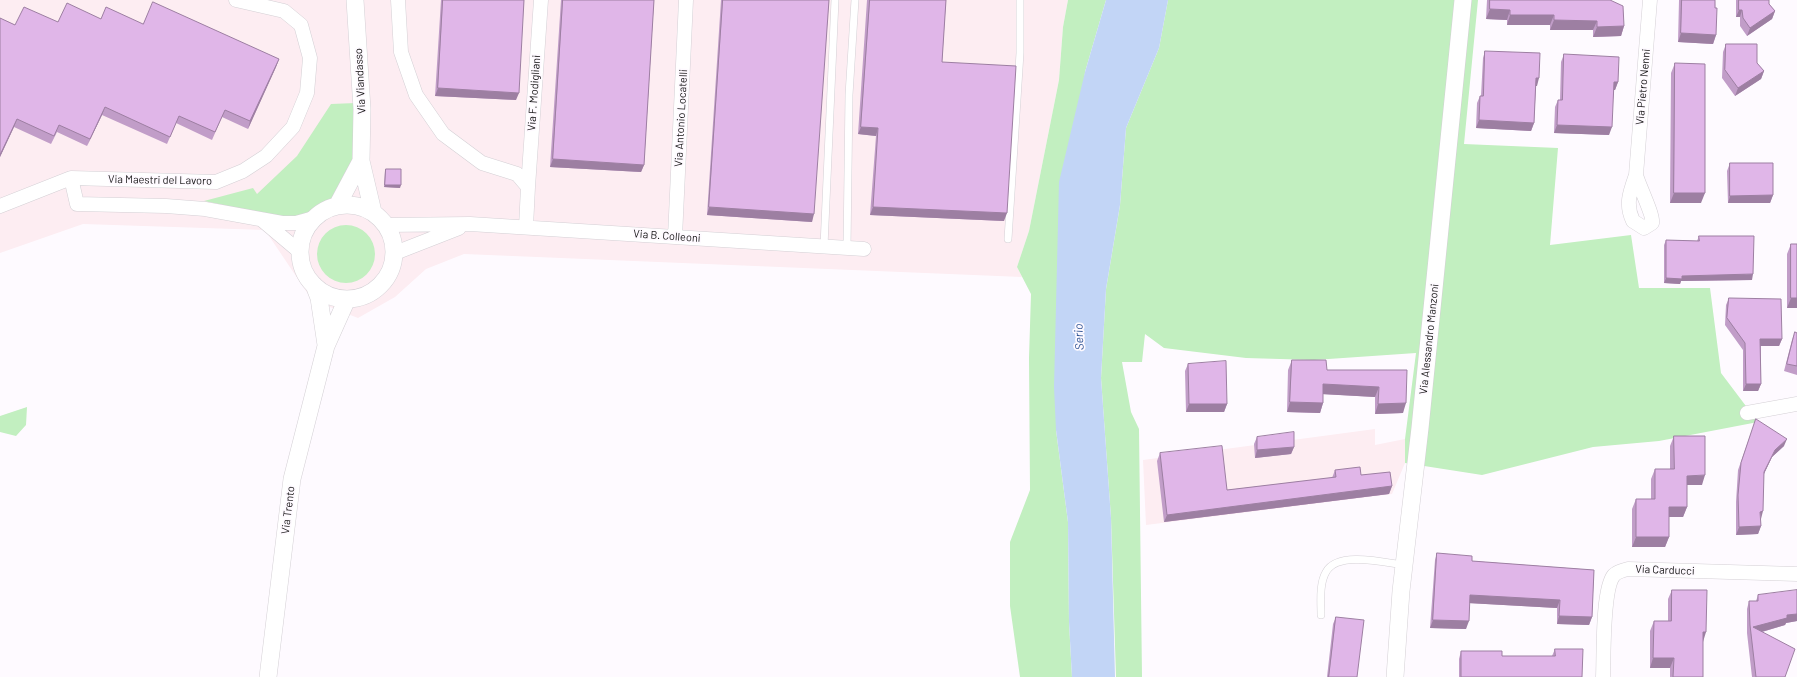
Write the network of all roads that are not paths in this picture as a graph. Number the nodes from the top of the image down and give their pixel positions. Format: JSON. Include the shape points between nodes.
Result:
{"nodes":[{"id":1,"x":236,"y":0,"type":"edge"},
{"id":2,"x":355,"y":0,"type":"edge"},
{"id":3,"x":398,"y":0,"type":"edge"},
{"id":4,"x":541,"y":0,"type":"edge"},
{"id":5,"x":686,"y":0,"type":"edge"},
{"id":6,"x":835,"y":0,"type":"edge"},
{"id":7,"x":855,"y":0,"type":"edge"},
{"id":8,"x":1020,"y":0,"type":"edge"},
{"id":9,"x":1463,"y":0,"type":"edge"},
{"id":10,"x":1650,"y":0,"type":"edge"},
{"id":11,"x":361,"y":161,"type":"junction"},
{"id":12,"x":1636,"y":175,"type":"dead end"},
{"id":13,"x":71,"y":178,"type":"junction"},
{"id":14,"x":528,"y":187,"type":"junction"},
{"id":15,"x":0,"y":206,"type":"edge"},
{"id":16,"x":337,"y":206,"type":"junction"},
{"id":17,"x":373,"y":212,"type":"junction"},
{"id":18,"x":260,"y":218,"type":"junction"},
{"id":19,"x":314,"y":218,"type":"junction"},
{"id":20,"x":470,"y":224,"type":"junction"},
{"id":21,"x":387,"y":225,"type":"junction"},
{"id":22,"x":526,"y":227,"type":"junction"},
{"id":23,"x":675,"y":237,"type":"junction"},
{"id":24,"x":1008,"y":239,"type":"dead end"},
{"id":25,"x":824,"y":246,"type":"junction"},
{"id":26,"x":847,"y":248,"type":"junction"},
{"id":27,"x":864,"y":249,"type":"dead end"},
{"id":28,"x":300,"y":252,"type":"junction"},
{"id":29,"x":395,"y":252,"type":"junction"},
{"id":30,"x":314,"y":285,"type":"junction"},
{"id":31,"x":347,"y":299,"type":"junction"},
{"id":32,"x":326,"y":346,"type":"junction"},
{"id":33,"x":1797,"y":404,"type":"edge"},
{"id":34,"x":1747,"y":413,"type":"dead end"},
{"id":35,"x":1404,"y":565,"type":"junction"},
{"id":36,"x":1797,"y":574,"type":"edge"},
{"id":37,"x":1321,"y":615,"type":"dead end"},
{"id":38,"x":268,"y":677,"type":"edge"},
{"id":39,"x":1395,"y":677,"type":"edge"},
{"id":40,"x":1602,"y":677,"type":"edge"}],
"edges":[{"from":1,"to":13,"type":"street","name":"Via Maestri del Lavoro","via":[[284,11],[301,25],[310,58],[308,93],[293,127],[266,156],[243,171],[216,182]]},
{"from":2,"to":11,"type":"street","name":"Via Viandasso","via":[[362,109]]},
{"from":3,"to":14,"type":"street","via":[[400,52],[416,95],[443,134],[482,163],[517,174]]},
{"from":4,"to":14,"type":"street","name":"Via F. Modigliani"},
{"from":5,"to":23,"type":"street","name":"Via Antonio Locatelli"},
{"from":6,"to":25,"type":"lane"},
{"from":7,"to":26,"type":"lane","via":[[849,96]]},
{"from":8,"to":24,"type":"lane","via":[[1020,53]]},
{"from":9,"to":35,"type":"street","name":"Via Alessandro Manzoni"},
{"from":10,"to":12,"type":"street","name":"Via Pietro Nenni"},
{"from":11,"to":16,"type":"street","name":"Via Viandasso"},
{"from":11,"to":17,"type":"street","name":"Via Viandasso"},
{"from":13,"to":15,"type":"street","name":"Via Maestri del Lavoro"},
{"from":13,"to":18,"type":"street","via":[[77,204],[205,209]]},
{"from":14,"to":22,"type":"street","name":"Via F. Modigliani"},
{"from":16,"to":17,"type":"street","via":[[362,207]]},
{"from":16,"to":19,"type":"street","via":[[325,210]]},
{"from":17,"to":21,"type":"street"},
{"from":18,"to":19,"type":"street","via":[[296,223]]},
{"from":18,"to":28,"type":"street"},
{"from":19,"to":28,"type":"street","via":[[302,239]]},
{"from":20,"to":21,"type":"street","name":"Via B. Colleoni"},
{"from":20,"to":22,"type":"street","name":"Via B. Colleoni"},
{"from":20,"to":29,"type":"street","name":"Via B. Colleoni"},
{"from":21,"to":29,"type":"street","via":[[393,238]]},
{"from":22,"to":23,"type":"street","name":"Via B. Colleoni"},
{"from":23,"to":25,"type":"street","name":"Via B. Colleoni"},
{"from":25,"to":26,"type":"street","name":"Via B. Colleoni"},
{"from":26,"to":27,"type":"street","name":"Via B. Colleoni"},
{"from":28,"to":30,"type":"street","via":[[301,264]]},
{"from":29,"to":31,"type":"street","via":[[386,280],[375,291],[362,297]]},
{"from":30,"to":31,"type":"street","via":[[323,293]]},
{"from":30,"to":32,"type":"street","name":"Via Trento","via":[[321,305]]},
{"from":31,"to":32,"type":"street","name":"Via Trento"},
{"from":32,"to":38,"type":"street","name":"Via Trento","via":[[292,479]]},
{"from":33,"to":34,"type":"street"},
{"from":35,"to":37,"type":"lane","via":[[1350,559],[1331,565],[1325,574],[1322,587]]},
{"from":35,"to":39,"type":"street","name":"Via Alessandro Manzoni"},
{"from":36,"to":40,"type":"street","name":"Via Carducci","via":[[1628,569],[1615,574],[1609,584],[1606,604]]}]}
